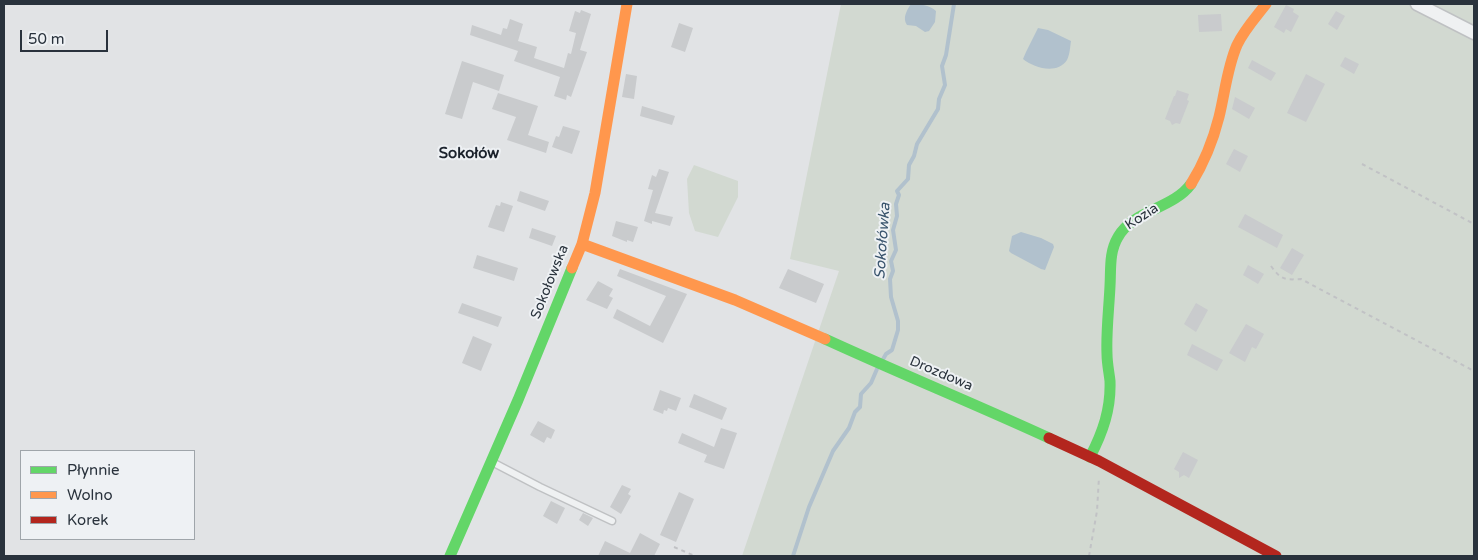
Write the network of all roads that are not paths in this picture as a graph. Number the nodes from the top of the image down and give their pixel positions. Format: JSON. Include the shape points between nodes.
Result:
{"nodes":[{"id":1,"x":627,"y":4,"type":"edge"},
{"id":2,"x":1266,"y":4,"type":"edge"},
{"id":3,"x":1417,"y":4,"type":"edge"},
{"id":4,"x":1474,"y":33,"type":"edge"},
{"id":5,"x":582,"y":244,"type":"junction"},
{"id":6,"x":1095,"y":459,"type":"junction"},
{"id":7,"x":491,"y":462,"type":"junction"},
{"id":8,"x":612,"y":521,"type":"dead end"},
{"id":9,"x":450,"y":556,"type":"edge"},
{"id":10,"x":1276,"y":556,"type":"edge"}],
"edges":[{"from":1,"to":5,"type":"street","name":"Sokołowska","via":[[595,194]]},
{"from":2,"to":6,"type":"street","name":"Kozia","via":[[1244,33],[1234,53],[1214,135],[1198,172],[1187,189],[1134,220],[1116,241],[1111,262],[1107,332],[1110,399]]},
{"from":3,"to":4,"type":"street"},
{"from":5,"to":6,"type":"street","name":"Drozdowa","via":[[735,300]]},
{"from":5,"to":7,"type":"street","name":"Sokołowska"},
{"from":6,"to":10,"type":"street","name":"Drozdowa"},
{"from":7,"to":8,"type":"lane"},
{"from":7,"to":9,"type":"street","name":"Sokołowska"}]}
